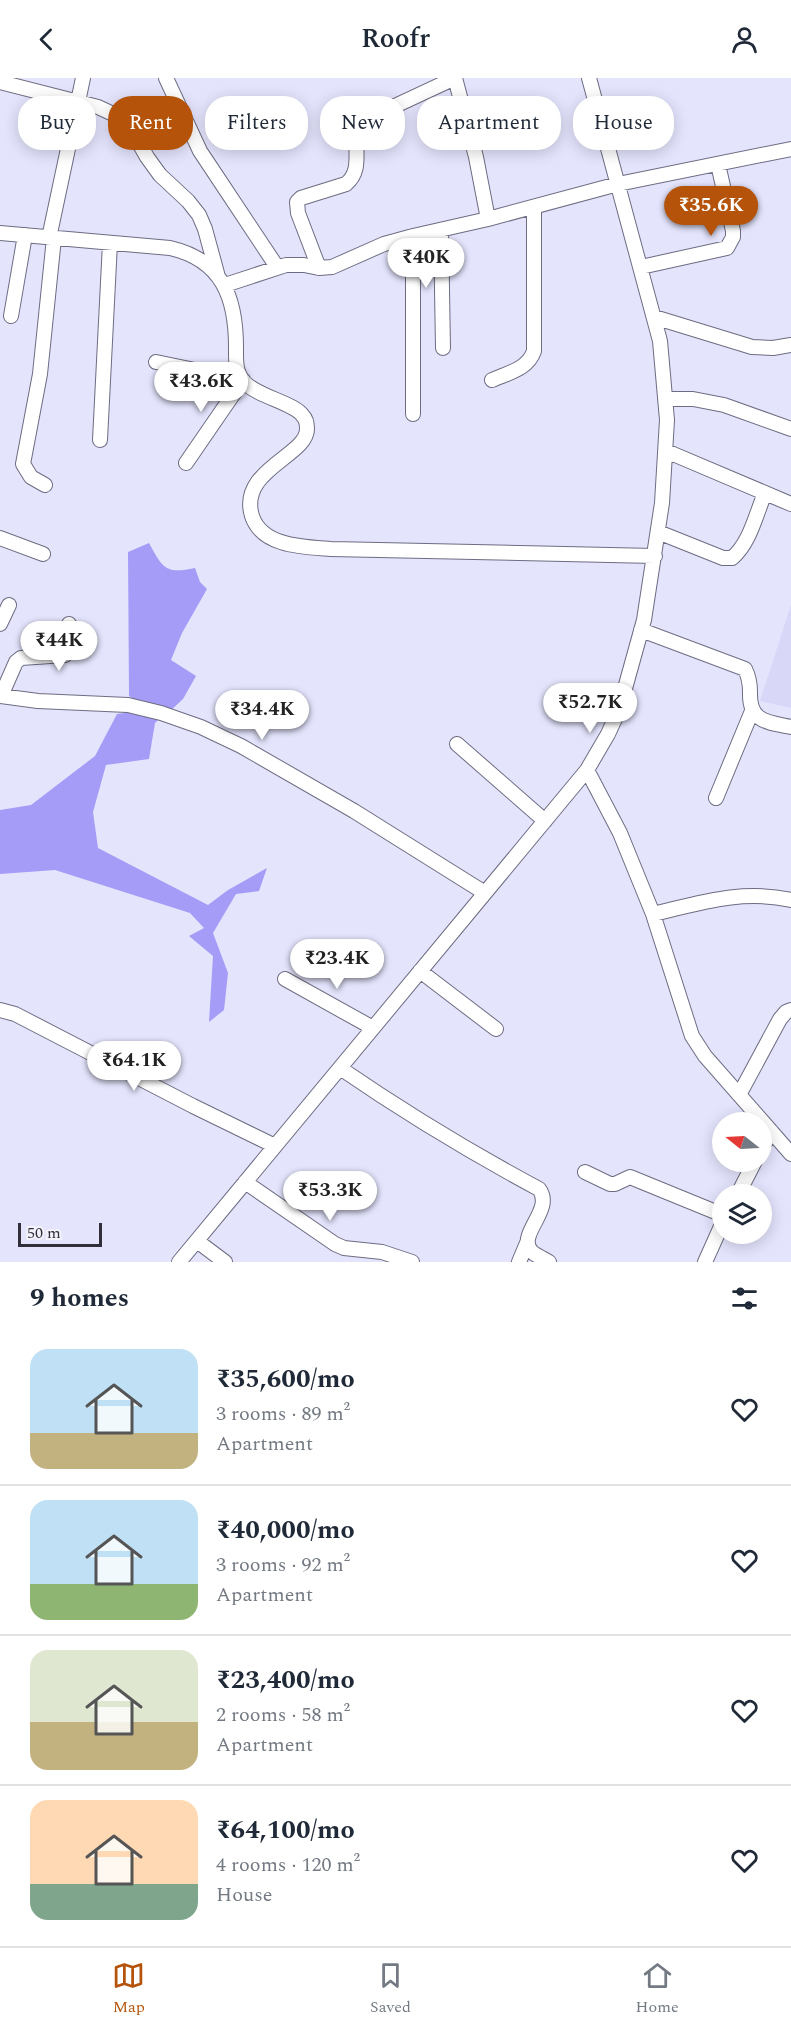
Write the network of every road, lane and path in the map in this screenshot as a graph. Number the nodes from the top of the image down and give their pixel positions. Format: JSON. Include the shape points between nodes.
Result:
{"nodes":[{"id":1,"x":84,"y":78,"type":"edge"},
{"id":2,"x":166,"y":78,"type":"edge"},
{"id":3,"x":455,"y":78,"type":"edge"},
{"id":4,"x":589,"y":78,"type":"edge"},
{"id":5,"x":0,"y":82,"type":"edge"},
{"id":6,"x":56,"y":96,"type":"edge"},
{"id":7,"x":81,"y":96,"type":"edge"},
{"id":8,"x":96,"y":107,"type":"edge"},
{"id":9,"x":791,"y":148,"type":"edge"},
{"id":10,"x":67,"y":150,"type":"edge"},
{"id":11,"x":717,"y":164,"type":"junction"},
{"id":12,"x":618,"y":184,"type":"junction"},
{"id":13,"x":534,"y":207,"type":"junction"},
{"id":14,"x":488,"y":219,"type":"junction"},
{"id":15,"x":441,"y":230,"type":"junction"},
{"id":16,"x":0,"y":233,"type":"edge"},
{"id":17,"x":25,"y":235,"type":"junction"},
{"id":18,"x":413,"y":236,"type":"junction"},
{"id":19,"x":52,"y":238,"type":"junction"},
{"id":20,"x":110,"y":243,"type":"junction"},
{"id":21,"x":277,"y":267,"type":"junction"},
{"id":22,"x":641,"y":267,"type":"junction"},
{"id":23,"x":319,"y":268,"type":"junction"},
{"id":24,"x":221,"y":279,"type":"junction"},
{"id":25,"x":11,"y":316,"type":"dead end"},
{"id":26,"x":654,"y":317,"type":"junction"},
{"id":27,"x":791,"y":345,"type":"edge"},
{"id":28,"x":442,"y":348,"type":"dead end"},
{"id":29,"x":156,"y":362,"type":"dead end"},
{"id":30,"x":243,"y":380,"type":"junction"},
{"id":31,"x":492,"y":380,"type":"dead end"},
{"id":32,"x":666,"y":399,"type":"junction"},
{"id":33,"x":413,"y":414,"type":"dead end"},
{"id":34,"x":791,"y":429,"type":"edge"},
{"id":35,"x":100,"y":440,"type":"dead end"},
{"id":36,"x":666,"y":451,"type":"junction"},
{"id":37,"x":186,"y":463,"type":"dead end"},
{"id":38,"x":45,"y":485,"type":"dead end"},
{"id":39,"x":765,"y":492,"type":"junction"},
{"id":40,"x":791,"y":504,"type":"edge"},
{"id":41,"x":658,"y":532,"type":"junction"},
{"id":42,"x":0,"y":538,"type":"edge"},
{"id":43,"x":43,"y":554,"type":"dead end"},
{"id":44,"x":655,"y":556,"type":"junction"},
{"id":45,"x":9,"y":605,"type":"dead end"},
{"id":46,"x":0,"y":624,"type":"edge"},
{"id":47,"x":69,"y":624,"type":"dead end"},
{"id":48,"x":641,"y":630,"type":"junction"},
{"id":49,"x":0,"y":696,"type":"edge"},
{"id":50,"x":752,"y":711,"type":"junction"},
{"id":51,"x":791,"y":727,"type":"edge"},
{"id":52,"x":457,"y":744,"type":"dead end"},
{"id":53,"x":587,"y":770,"type":"junction"},
{"id":54,"x":716,"y":798,"type":"dead end"},
{"id":55,"x":545,"y":821,"type":"junction"},
{"id":56,"x":485,"y":893,"type":"junction"},
{"id":57,"x":791,"y":900,"type":"edge"},
{"id":58,"x":653,"y":914,"type":"junction"},
{"id":59,"x":420,"y":971,"type":"junction"},
{"id":60,"x":285,"y":979,"type":"dead end"},
{"id":61,"x":0,"y":1010,"type":"edge"},
{"id":62,"x":791,"y":1010,"type":"edge"},
{"id":63,"x":373,"y":1028,"type":"junction"},
{"id":64,"x":496,"y":1029,"type":"dead end"},
{"id":65,"x":340,"y":1068,"type":"junction"},
{"id":66,"x":739,"y":1095,"type":"junction"},
{"id":67,"x":754,"y":1112,"type":"edge"},
{"id":68,"x":772,"y":1132,"type":"edge"},
{"id":69,"x":275,"y":1146,"type":"junction"},
{"id":70,"x":791,"y":1154,"type":"edge"},
{"id":71,"x":585,"y":1172,"type":"dead end"},
{"id":72,"x":245,"y":1182,"type":"junction"},
{"id":73,"x":712,"y":1211,"type":"edge"},
{"id":74,"x":196,"y":1241,"type":"junction"},
{"id":75,"x":527,"y":1243,"type":"junction"},
{"id":76,"x":713,"y":1244,"type":"edge"},
{"id":77,"x":179,"y":1262,"type":"edge"},
{"id":78,"x":225,"y":1262,"type":"edge"},
{"id":79,"x":412,"y":1262,"type":"edge"},
{"id":80,"x":519,"y":1262,"type":"edge"},
{"id":81,"x":549,"y":1262,"type":"edge"},
{"id":82,"x":705,"y":1262,"type":"edge"}],
"edges":[{"from":1,"to":7,"type":"street"},
{"from":2,"to":21,"type":"street","via":[[200,151]]},
{"from":3,"to":14,"type":"street"},
{"from":3,"to":23,"type":"street","via":[[367,119],[357,130],[356,171],[352,179],[297,202]]},
{"from":4,"to":12,"type":"street"},
{"from":5,"to":6,"type":"street"},
{"from":8,"to":24,"type":"street","via":[[126,120],[160,175],[199,215]]},
{"from":9,"to":11,"type":"street"},
{"from":10,"to":19,"type":"street"},
{"from":11,"to":12,"type":"street"},
{"from":11,"to":22,"type":"street","via":[[733,231],[727,248]]},
{"from":12,"to":13,"type":"street"},
{"from":12,"to":22,"type":"street"},
{"from":13,"to":14,"type":"street"},
{"from":13,"to":31,"type":"street","via":[[534,351],[524,367]]},
{"from":14,"to":15,"type":"street"},
{"from":15,"to":18,"type":"street"},
{"from":15,"to":28,"type":"street"},
{"from":16,"to":17,"type":"street"},
{"from":17,"to":19,"type":"street"},
{"from":17,"to":25,"type":"street"},
{"from":18,"to":23,"type":"street","via":[[384,244],[341,264]]},
{"from":18,"to":33,"type":"street"},
{"from":19,"to":20,"type":"street"},
{"from":19,"to":38,"type":"street","via":[[51,288],[40,374],[23,464],[31,477]]},
{"from":20,"to":24,"type":"street","via":[[186,252],[199,258]]},
{"from":20,"to":35,"type":"street"},
{"from":21,"to":23,"type":"street"},
{"from":21,"to":24,"type":"street"},
{"from":22,"to":26,"type":"street"},
{"from":24,"to":30,"type":"street","via":[[234,320],[237,369]]},
{"from":26,"to":27,"type":"street","via":[[752,347]]},
{"from":26,"to":32,"type":"street"},
{"from":29,"to":30,"type":"street"},
{"from":30,"to":37,"type":"street"},
{"from":30,"to":44,"type":"street","via":[[252,389],[300,412],[306,422],[307,432],[302,441],[253,490],[251,512],[255,524],[276,540],[331,549]]},
{"from":32,"to":34,"type":"street","via":[[724,405]]},
{"from":32,"to":36,"type":"street"},
{"from":36,"to":39,"type":"street"},
{"from":36,"to":41,"type":"street"},
{"from":39,"to":40,"type":"street"},
{"from":39,"to":41,"type":"street","via":[[740,552],[732,558]]},
{"from":41,"to":44,"type":"street"},
{"from":42,"to":43,"type":"street"},
{"from":44,"to":48,"type":"street"},
{"from":45,"to":46,"type":"street"},
{"from":47,"to":49,"type":"street","via":[[65,655],[21,658]]},
{"from":48,"to":50,"type":"street","via":[[745,669]]},
{"from":48,"to":53,"type":"street","via":[[619,711]]},
{"from":49,"to":56,"type":"street","via":[[128,705],[201,727],[354,811]]},
{"from":50,"to":51,"type":"street","via":[[759,719]]},
{"from":50,"to":54,"type":"street"},
{"from":52,"to":55,"type":"street"},
{"from":53,"to":55,"type":"street"},
{"from":53,"to":58,"type":"street","via":[[620,833]]},
{"from":55,"to":56,"type":"street"},
{"from":56,"to":59,"type":"street"},
{"from":57,"to":58,"type":"street","via":[[729,896]]},
{"from":58,"to":66,"type":"street","via":[[692,1036]]},
{"from":59,"to":63,"type":"street"},
{"from":59,"to":64,"type":"street"},
{"from":60,"to":63,"type":"street"},
{"from":61,"to":69,"type":"street","via":[[15,1014]]},
{"from":62,"to":66,"type":"street","via":[[780,1019]]},
{"from":63,"to":65,"type":"street"},
{"from":65,"to":69,"type":"street"},
{"from":65,"to":75,"type":"street","via":[[402,1111],[539,1189],[542,1208]]},
{"from":66,"to":67,"type":"street"},
{"from":68,"to":70,"type":"street"},
{"from":69,"to":72,"type":"street"},
{"from":71,"to":73,"type":"street","via":[[610,1184],[630,1177]]},
{"from":72,"to":74,"type":"street"},
{"from":72,"to":79,"type":"street","via":[[335,1244]]},
{"from":74,"to":77,"type":"street"},
{"from":74,"to":78,"type":"street"},
{"from":75,"to":80,"type":"street"},
{"from":75,"to":81,"type":"street","via":[[530,1251]]},
{"from":76,"to":82,"type":"street"}]}
